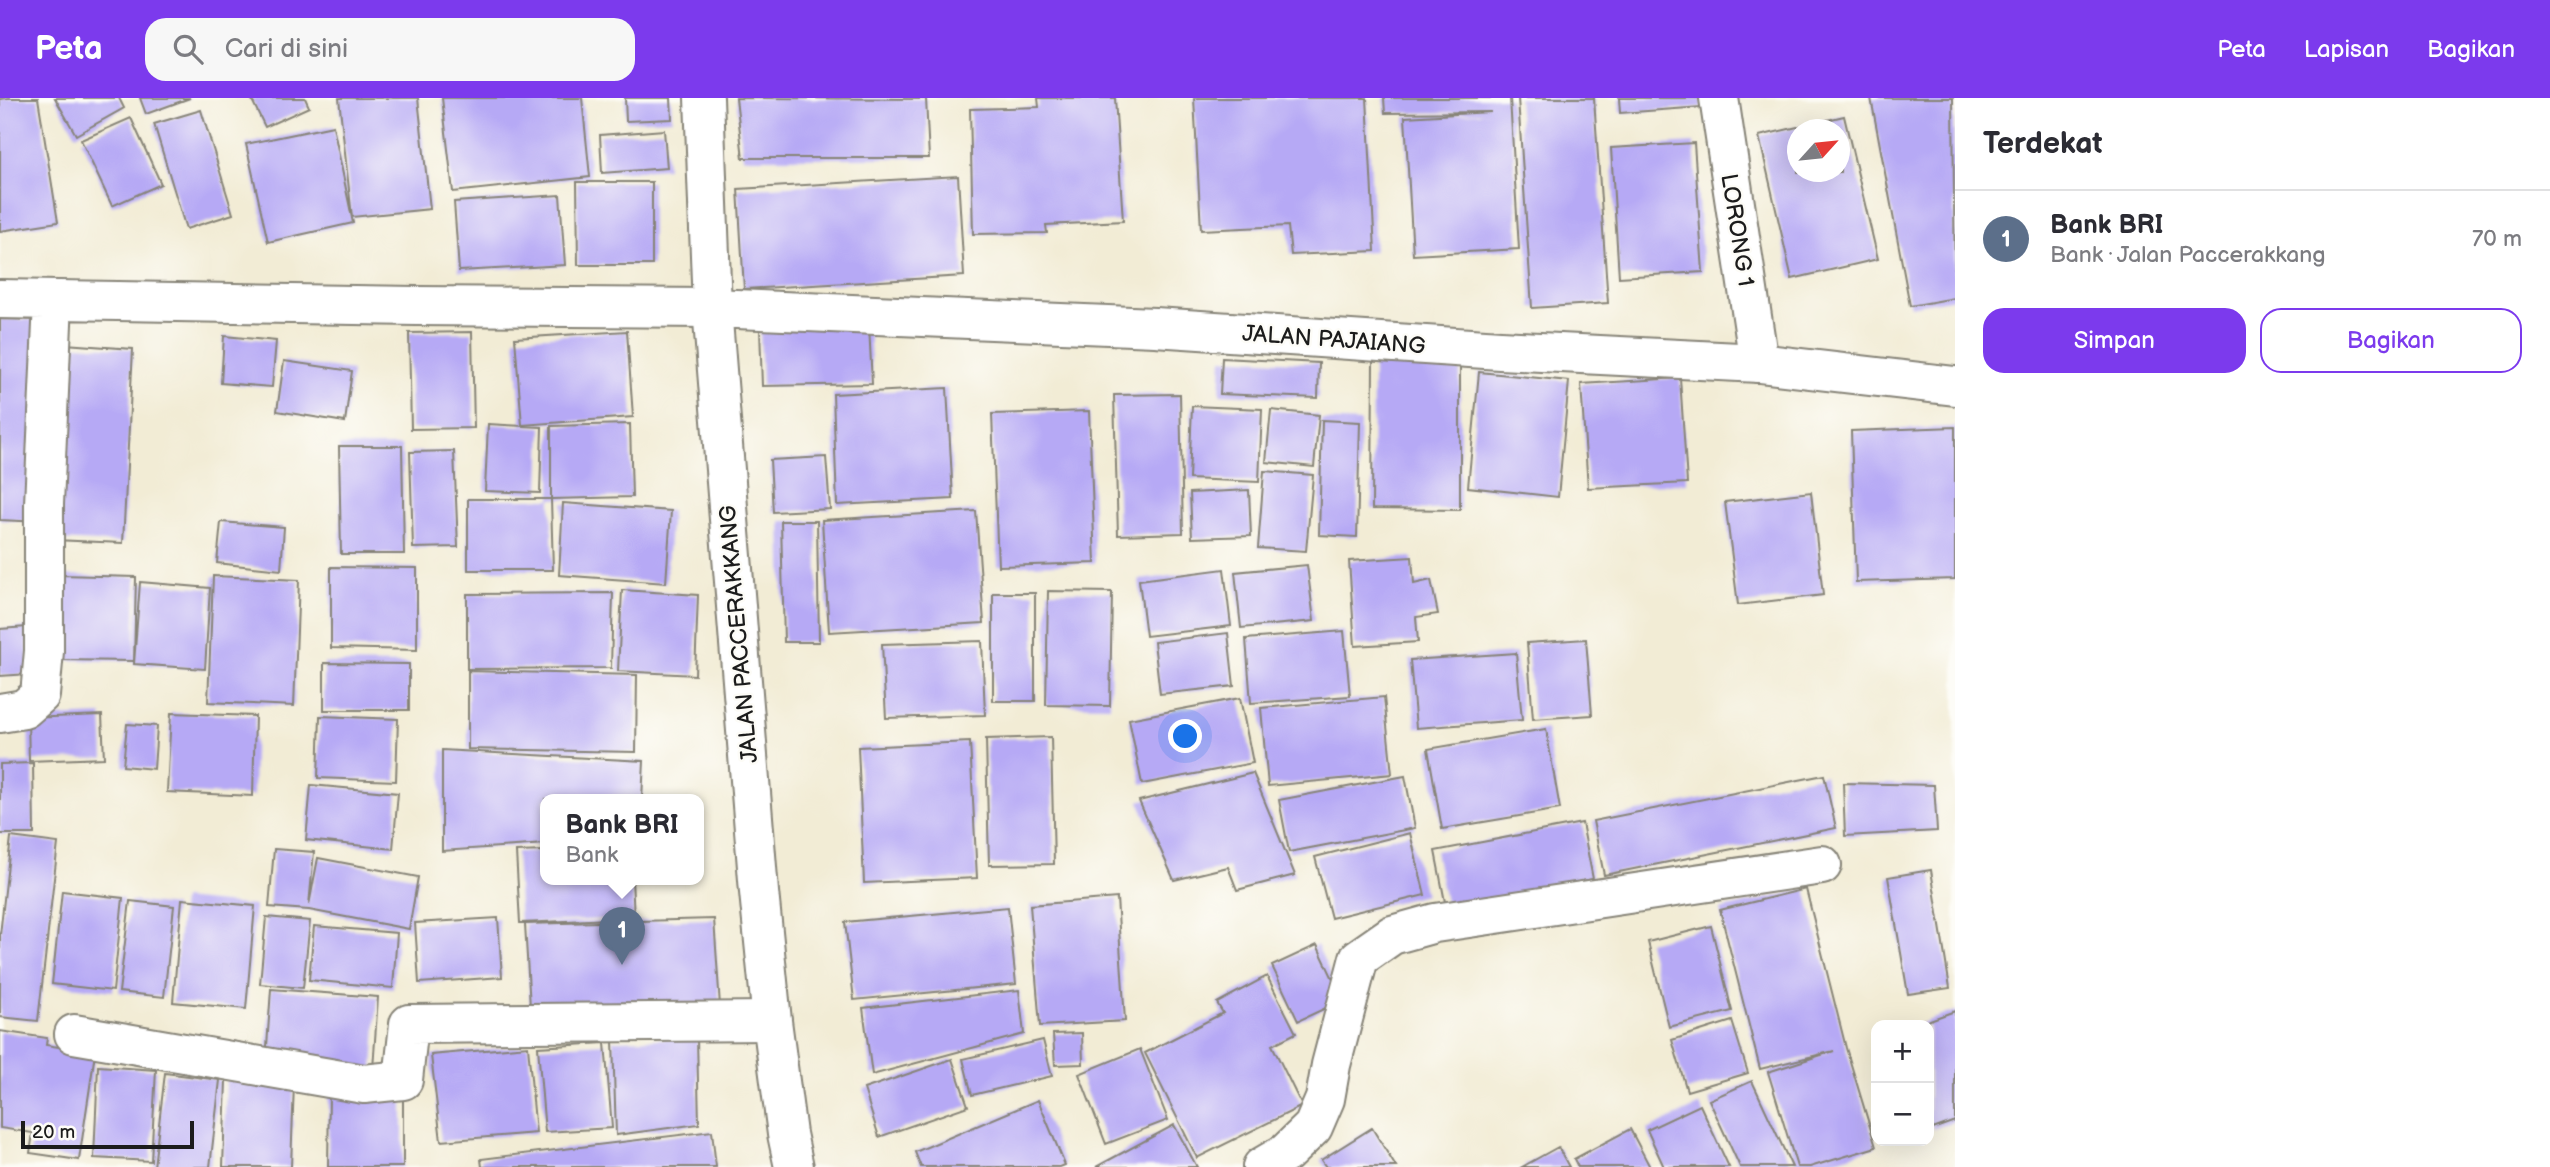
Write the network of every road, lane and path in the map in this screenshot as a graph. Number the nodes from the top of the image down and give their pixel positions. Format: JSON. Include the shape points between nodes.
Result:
{"nodes":[{"id":1,"x":704,"y":98,"type":"edge"},
{"id":2,"x":1719,"y":98,"type":"edge"},
{"id":3,"x":0,"y":299,"type":"edge"},
{"id":4,"x":53,"y":302,"type":"junction"},
{"id":5,"x":712,"y":308,"type":"junction"},
{"id":6,"x":1759,"y":363,"type":"junction"},
{"id":7,"x":1955,"y":386,"type":"edge"},
{"id":8,"x":0,"y":713,"type":"edge"},
{"id":9,"x":1822,"y":866,"type":"dead end"},
{"id":10,"x":772,"y":1021,"type":"junction"},
{"id":11,"x":74,"y":1034,"type":"dead end"},
{"id":12,"x":794,"y":1167,"type":"edge"},
{"id":13,"x":1262,"y":1167,"type":"edge"}],
"edges":[{"from":1,"to":5,"type":"street","name":"JALAN PACCERAKKANG"},
{"from":2,"to":6,"type":"street","name":"LORONG 1"},
{"from":3,"to":4,"type":"street","name":"JALAN PAJAIANG"},
{"from":4,"to":5,"type":"street","name":"JALAN PAJAIANG"},
{"from":4,"to":8,"type":"street","via":[[40,695],[24,709]]},
{"from":5,"to":6,"type":"street","name":"JALAN PAJAIANG","via":[[1155,327]]},
{"from":5,"to":10,"type":"street","name":"JALAN PACCERAKKANG"},
{"from":6,"to":7,"type":"street","name":"JALAN PAJAIANG"},
{"from":9,"to":13,"type":"street","via":[[1436,923],[1392,934],[1359,958],[1325,1100],[1313,1127],[1286,1153]]},
{"from":10,"to":11,"type":"street","via":[[409,1024],[403,1080],[364,1084]]},
{"from":10,"to":12,"type":"street","name":"JALAN PACCERAKKANG"}]}
